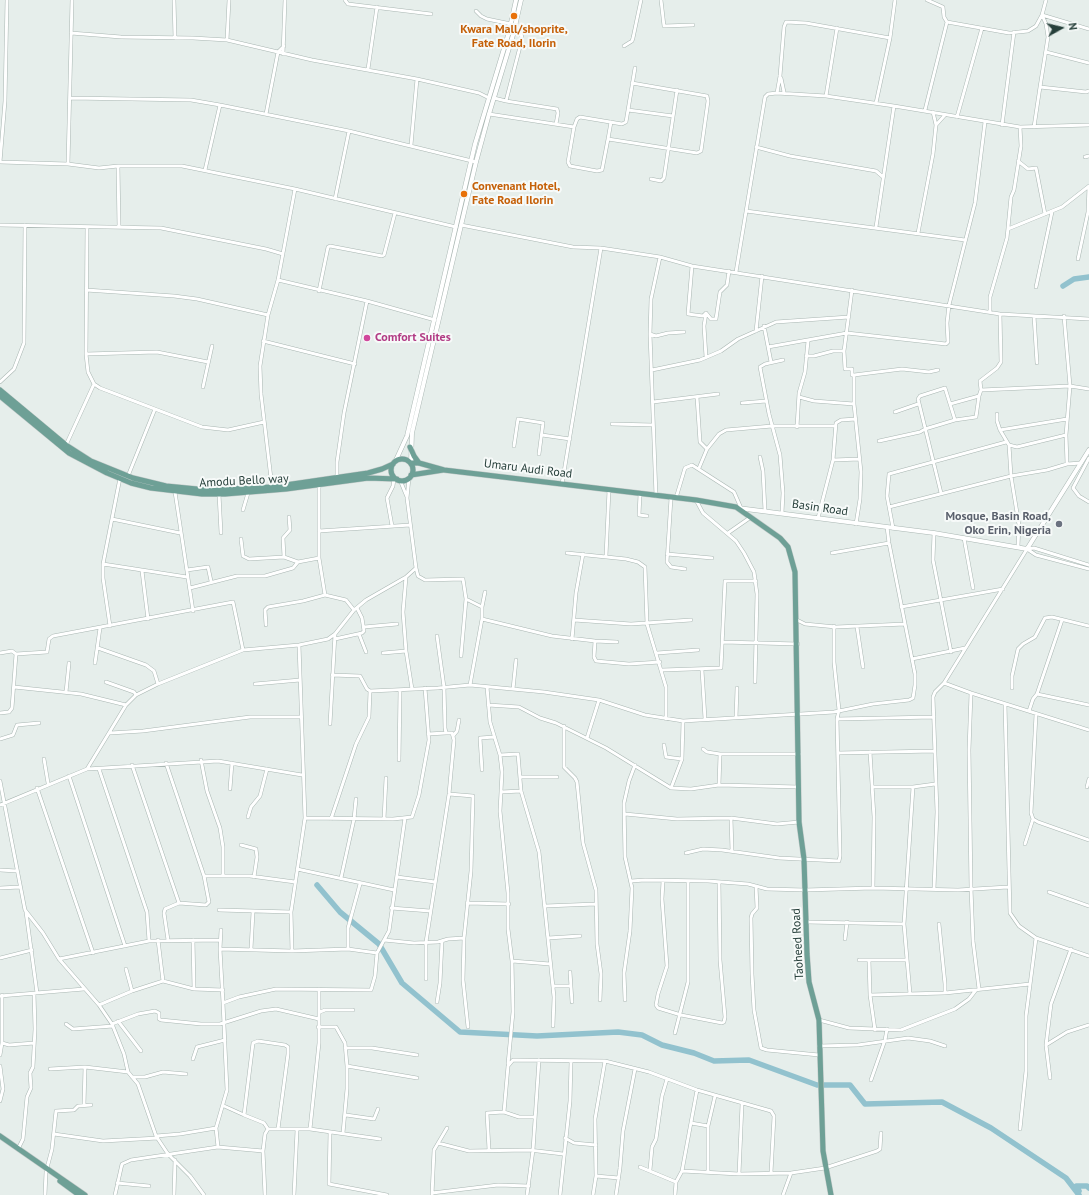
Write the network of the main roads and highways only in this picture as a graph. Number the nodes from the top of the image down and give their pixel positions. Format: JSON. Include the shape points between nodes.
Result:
{"nodes":[{"id":1,"x":0,"y":390,"type":"edge"},
{"id":2,"x":0,"y":396,"type":"edge"},
{"id":3,"x":410,"y":447,"type":"road end"},
{"id":4,"x":394,"y":462,"type":"junction"},
{"id":5,"x":411,"y":463,"type":"junction"},
{"id":6,"x":419,"y":463,"type":"junction"},
{"id":7,"x":444,"y":470,"type":"junction"},
{"id":8,"x":410,"y":476,"type":"junction"},
{"id":9,"x":397,"y":480,"type":"junction"},
{"id":10,"x":272,"y":488,"type":"junction"},
{"id":11,"x":609,"y":490,"type":"joint"},
{"id":12,"x":738,"y":508,"type":"joint"},
{"id":13,"x":0,"y":1136,"type":"edge"},
{"id":14,"x":0,"y":1140,"type":"edge"},
{"id":15,"x":46,"y":1170,"type":"junction"},
{"id":16,"x":71,"y":1187,"type":"junction"},
{"id":17,"x":79,"y":1195,"type":"edge"},
{"id":18,"x":84,"y":1195,"type":"edge"},
{"id":19,"x":831,"y":1195,"type":"edge"}],
"edges":[{"from":1,"to":10,"type":"main road","name":"Amodu Bello way","via":[[66,445],[91,461],[128,476],[166,486],[195,489]]},
{"from":2,"to":10,"type":"main road","name":"Amodu Bello way","via":[[69,453],[120,478],[151,488],[175,492],[248,493]]},
{"from":3,"to":6,"type":"main road"},
{"from":4,"to":5,"type":"main road","via":[[403,459]]},
{"from":4,"to":9,"type":"main road","via":[[391,472]]},
{"from":4,"to":10,"type":"main road","name":"Amodu Bello way","via":[[376,471]]},
{"from":5,"to":6,"type":"main road"},
{"from":5,"to":8,"type":"main road"},
{"from":6,"to":7,"type":"main road"},
{"from":7,"to":8,"type":"main road"},
{"from":7,"to":11,"type":"main road","name":"Umaru Audi Road"},
{"from":8,"to":9,"type":"main road"},
{"from":9,"to":10,"type":"main road","name":"Amodu Bello way","via":[[368,478]]},
{"from":11,"to":12,"type":"main road","name":"Basin Road","via":[[696,500]]},
{"from":12,"to":19,"type":"main road","name":"Taoheed Road","via":[[785,542],[795,572],[799,822],[806,890],[809,982],[819,1020],[820,1099],[825,1168]]},
{"from":13,"to":15,"type":"main road"},
{"from":14,"to":15,"type":"main road"},
{"from":15,"to":16,"type":"main road"},
{"from":16,"to":17,"type":"main road"},
{"from":16,"to":18,"type":"main road"}]}
